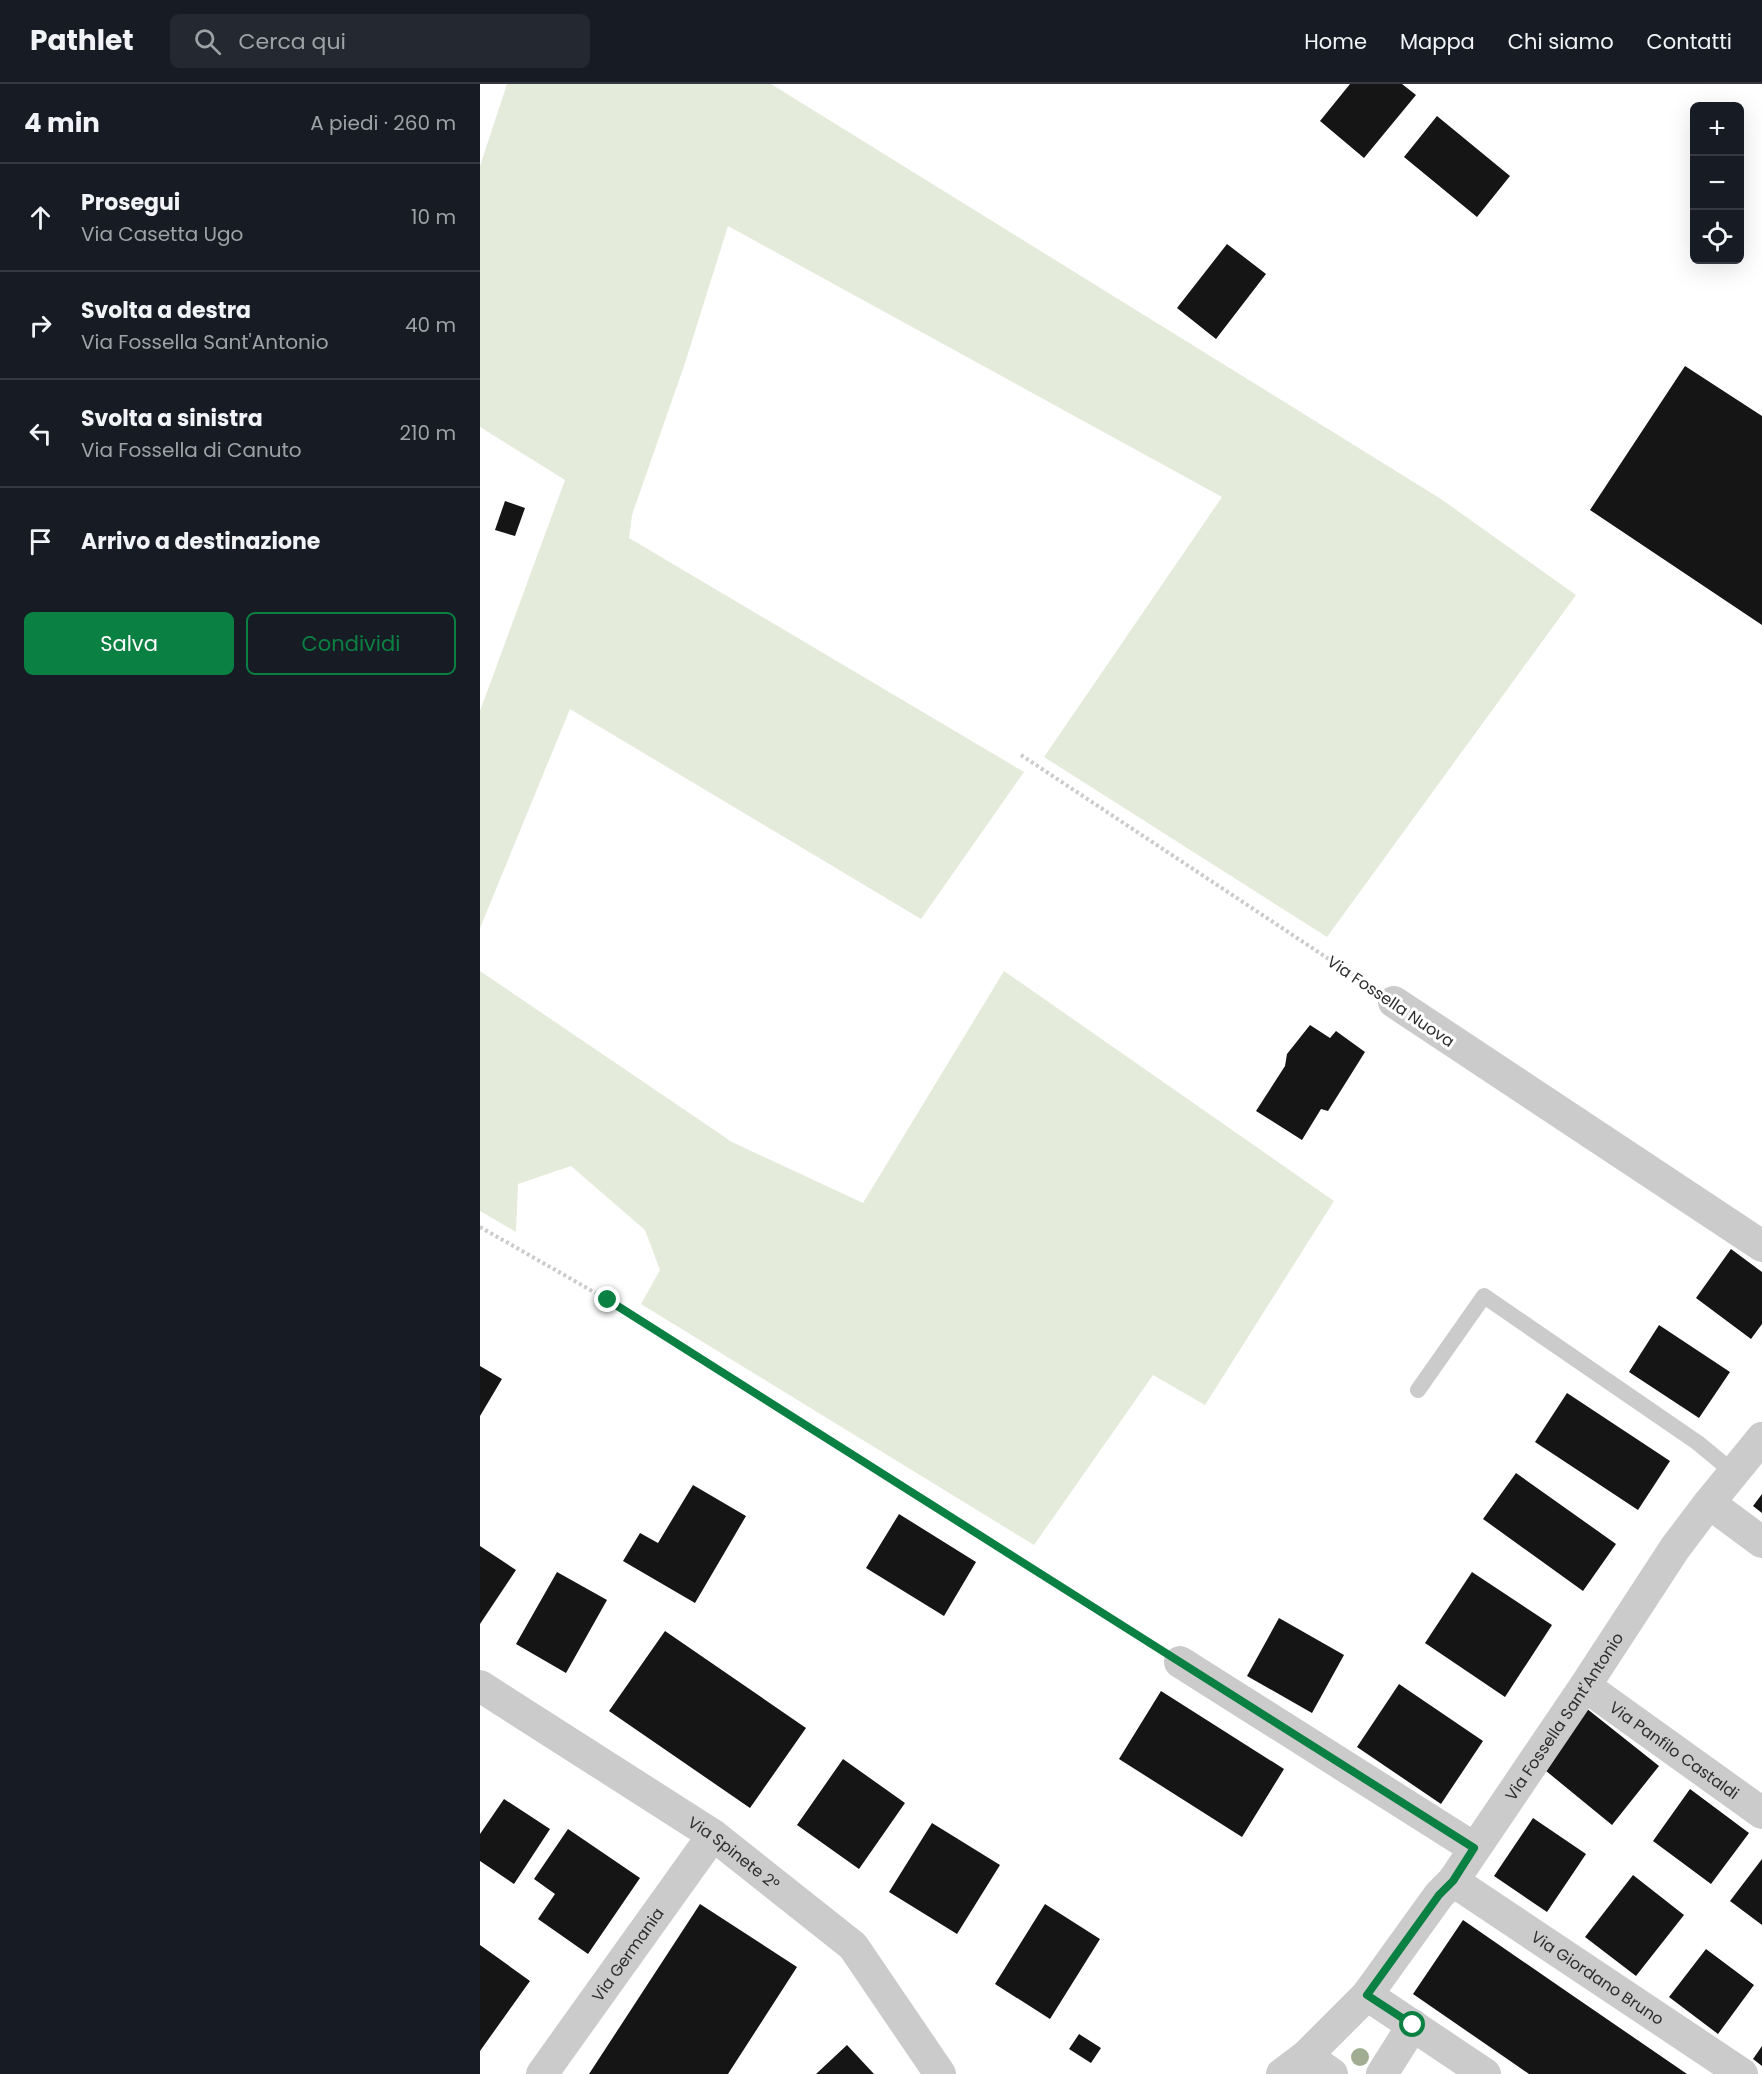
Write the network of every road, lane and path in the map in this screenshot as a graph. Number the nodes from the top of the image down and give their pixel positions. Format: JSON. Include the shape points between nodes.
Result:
{"nodes":[{"id":1,"x":1021,"y":755,"type":"dead end"},
{"id":2,"x":1394,"y":1002,"type":"joint"},
{"id":3,"x":480,"y":1227,"type":"edge"},
{"id":4,"x":1762,"y":1246,"type":"edge"},
{"id":5,"x":1418,"y":1390,"type":"dead end"},
{"id":6,"x":1762,"y":1438,"type":"edge"},
{"id":7,"x":1733,"y":1472,"type":"junction"},
{"id":8,"x":1709,"y":1503,"type":"junction"},
{"id":9,"x":1762,"y":1542,"type":"edge"},
{"id":10,"x":1180,"y":1662,"type":"joint"},
{"id":11,"x":480,"y":1686,"type":"edge"},
{"id":12,"x":1585,"y":1686,"type":"junction"},
{"id":13,"x":1762,"y":1813,"type":"edge"},
{"id":14,"x":713,"y":1835,"type":"junction"},
{"id":15,"x":1474,"y":1848,"type":"junction"},
{"id":16,"x":1453,"y":1881,"type":"junction"},
{"id":17,"x":1367,"y":1995,"type":"junction"},
{"id":18,"x":1413,"y":2025,"type":"junction"},
{"id":19,"x":1294,"y":2065,"type":"edge"},
{"id":20,"x":1729,"y":2070,"type":"edge"},
{"id":21,"x":542,"y":2074,"type":"edge"},
{"id":22,"x":940,"y":2074,"type":"edge"},
{"id":23,"x":1332,"y":2074,"type":"edge"},
{"id":24,"x":1382,"y":2074,"type":"edge"},
{"id":25,"x":1485,"y":2074,"type":"edge"}],
"edges":[{"from":1,"to":2,"type":"path","name":"Via Fossella Nuova"},
{"from":2,"to":4,"type":"street","name":"Via Fossella Nuova"},
{"from":3,"to":10,"type":"path","via":[[608,1300]]},
{"from":5,"to":7,"type":"lane","via":[[1484,1296],[1698,1443]]},
{"from":6,"to":7,"type":"street","name":"Via Fossella Sant'Antonio"},
{"from":7,"to":8,"type":"street","name":"Via Fossella Sant'Antonio"},
{"from":8,"to":9,"type":"street"},
{"from":8,"to":12,"type":"street","name":"Via Fossella Sant'Antonio"},
{"from":10,"to":15,"type":"street"},
{"from":11,"to":14,"type":"street","name":"Via Spinete 2°"},
{"from":12,"to":13,"type":"street","name":"Via Panfilo Castaldi"},
{"from":12,"to":15,"type":"street","name":"Via Fossella Sant'Antonio"},
{"from":14,"to":21,"type":"street","name":"Via Germania"},
{"from":14,"to":22,"type":"street","name":"Via Spinete 2°","via":[[853,1946]]},
{"from":15,"to":16,"type":"street","name":"Via Fossella Sant'Antonio"},
{"from":16,"to":17,"type":"street","name":"Via Fossella Sant'Antonio"},
{"from":16,"to":20,"type":"street","name":"Via Giordano Bruno"},
{"from":17,"to":18,"type":"street"},
{"from":17,"to":19,"type":"street","name":"Via Fossella Sant'Antonio"},
{"from":18,"to":24,"type":"street"},
{"from":18,"to":25,"type":"street"},
{"from":19,"to":23,"type":"street"}]}
